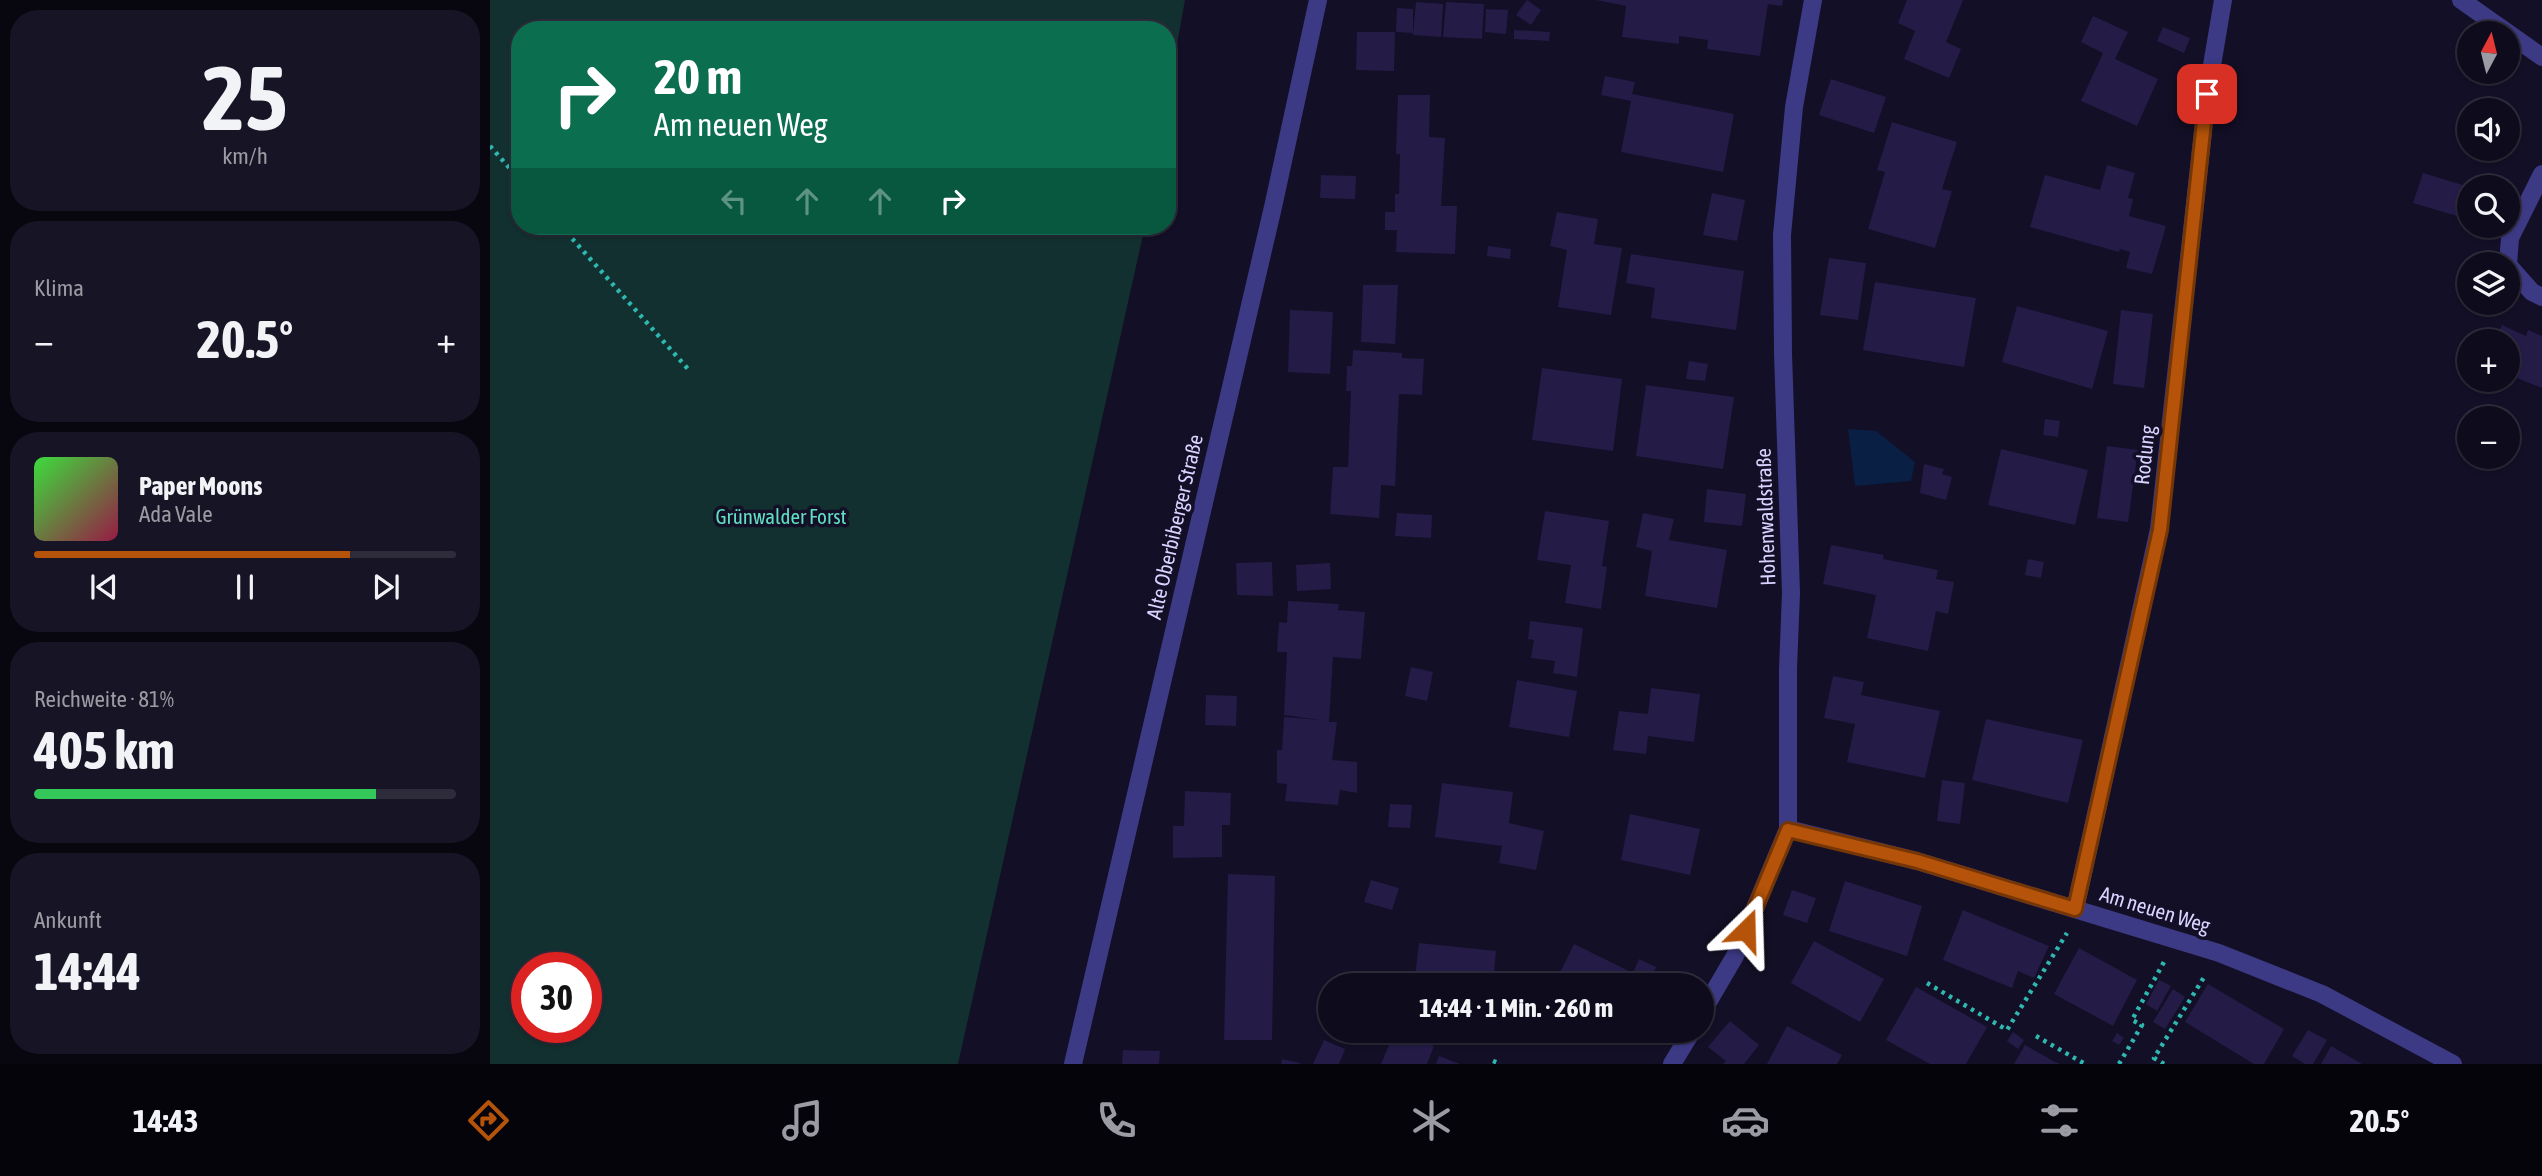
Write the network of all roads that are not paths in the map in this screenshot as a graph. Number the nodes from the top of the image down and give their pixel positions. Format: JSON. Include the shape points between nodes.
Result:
{"nodes":[{"id":1,"x":1318,"y":0,"type":"edge"},
{"id":2,"x":1813,"y":0,"type":"edge"},
{"id":3,"x":2223,"y":0,"type":"edge"},
{"id":4,"x":2461,"y":0,"type":"edge"},
{"id":5,"x":2542,"y":57,"type":"edge"},
{"id":6,"x":2542,"y":174,"type":"edge"},
{"id":7,"x":2542,"y":297,"type":"edge"},
{"id":8,"x":1788,"y":830,"type":"junction"},
{"id":9,"x":2078,"y":910,"type":"junction"},
{"id":10,"x":1714,"y":992,"type":"edge"},
{"id":11,"x":1685,"y":1043,"type":"edge"},
{"id":12,"x":2421,"y":1056,"type":"edge"},
{"id":13,"x":1073,"y":1064,"type":"edge"},
{"id":14,"x":1672,"y":1064,"type":"edge"},
{"id":15,"x":2454,"y":1064,"type":"edge"}],
"edges":[{"from":1,"to":13,"type":"street","name":"Alte Oberbiberger Straße"},
{"from":2,"to":8,"type":"street","name":"Hohenwaldstraße","via":[[1794,107],[1782,235],[1791,593]]},
{"from":3,"to":9,"type":"street","name":"Rodung","via":[[2207,94],[2160,530]]},
{"from":4,"to":5,"type":"street"},
{"from":6,"to":7,"type":"street","via":[[2510,238],[2508,265]]},
{"from":8,"to":9,"type":"street","name":"Am neuen Weg","via":[[1917,861]]},
{"from":8,"to":10,"type":"street","name":"Hohenwaldstraße","via":[[1735,956]]},
{"from":9,"to":12,"type":"street","name":"Am neuen Weg","via":[[2219,953],[2322,994]]},
{"from":11,"to":14,"type":"street"},
{"from":12,"to":15,"type":"street","name":"Am neuen Weg"}]}
